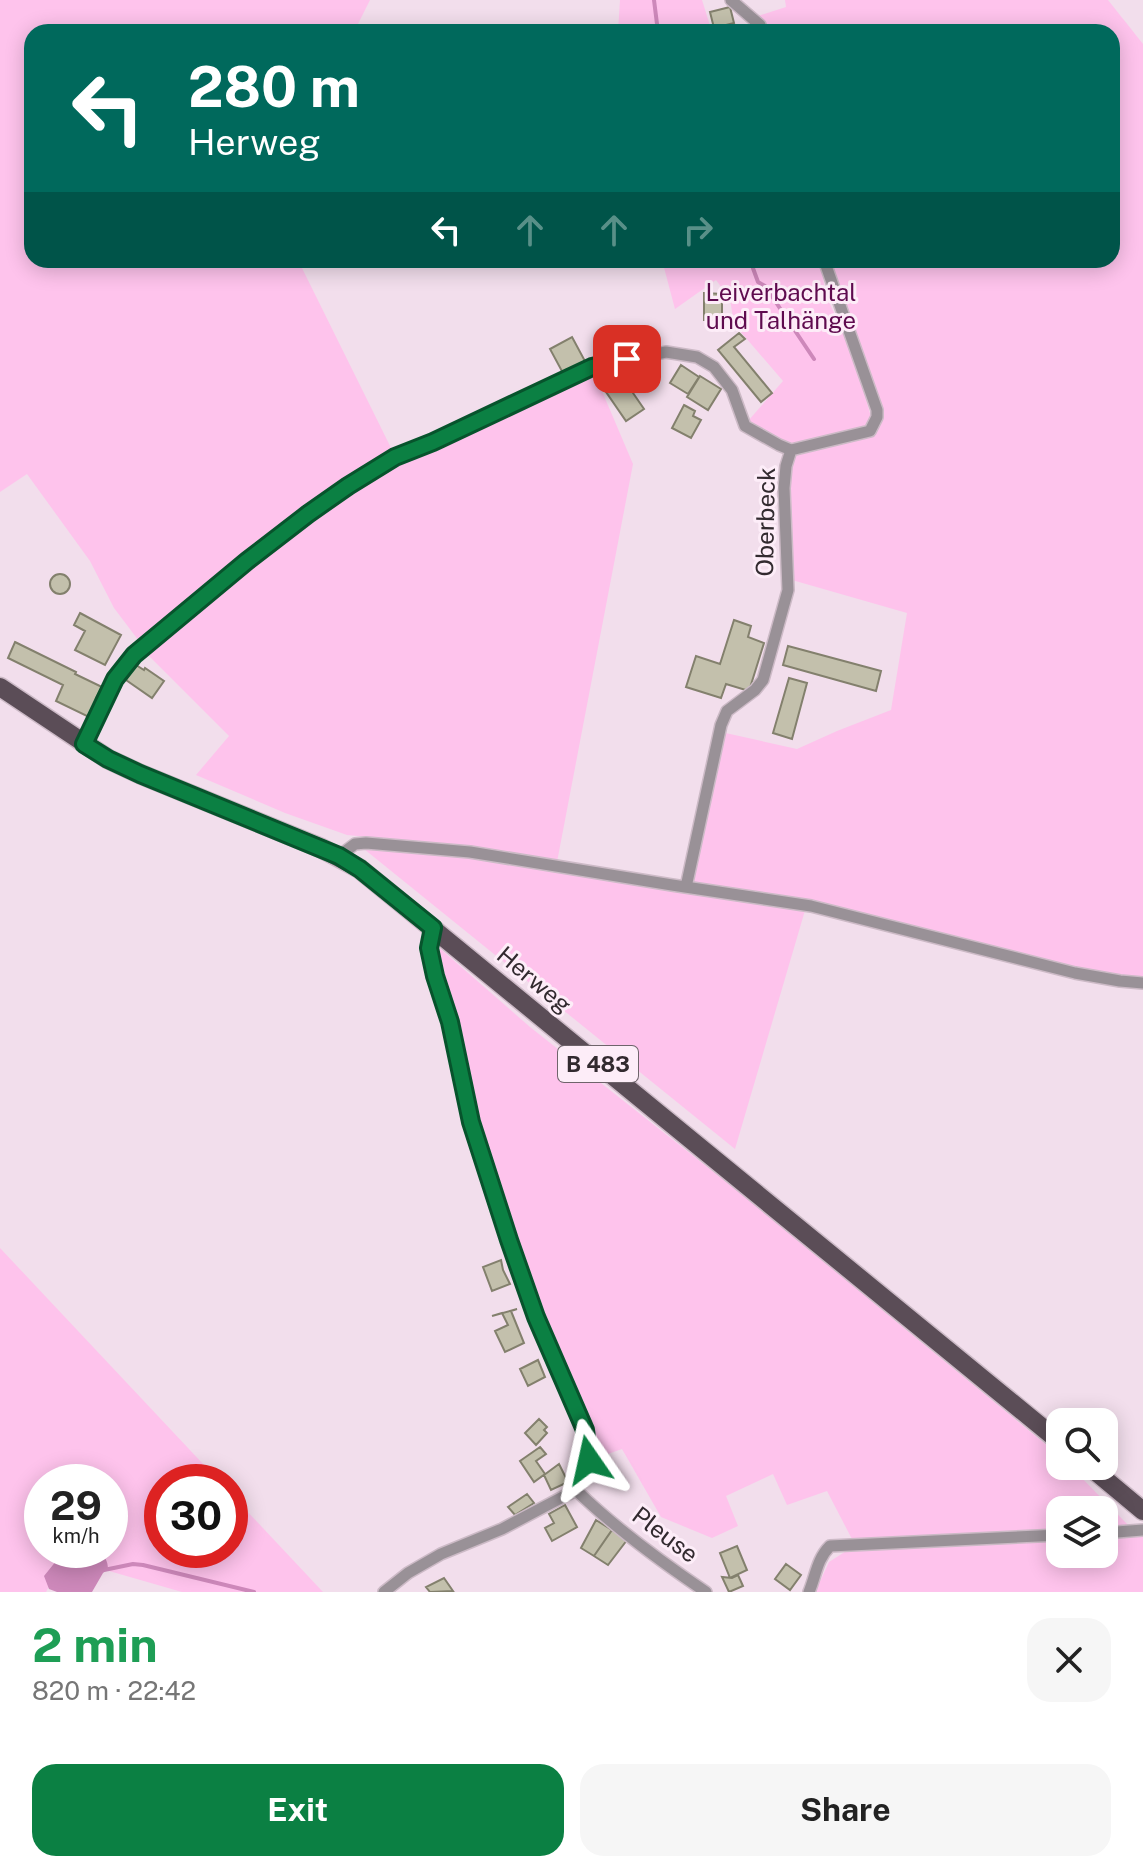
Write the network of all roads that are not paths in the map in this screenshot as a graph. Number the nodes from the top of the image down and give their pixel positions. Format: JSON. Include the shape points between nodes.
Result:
{"nodes":[{"id":1,"x":731,"y":0,"type":"edge"},
{"id":2,"x":759,"y":24,"type":"edge"},
{"id":3,"x":827,"y":268,"type":"edge"},
{"id":4,"x":791,"y":450,"type":"junction"},
{"id":5,"x":0,"y":687,"type":"edge"},
{"id":6,"x":84,"y":744,"type":"junction"},
{"id":7,"x":339,"y":856,"type":"junction"},
{"id":8,"x":686,"y":887,"type":"junction"},
{"id":9,"x":433,"y":928,"type":"junction"},
{"id":10,"x":1143,"y":983,"type":"edge"},
{"id":11,"x":1046,"y":1430,"type":"edge"},
{"id":12,"x":1106,"y":1480,"type":"edge"},
{"id":13,"x":576,"y":1490,"type":"junction"},
{"id":14,"x":1143,"y":1511,"type":"edge"},
{"id":15,"x":1143,"y":1530,"type":"edge"},
{"id":16,"x":1118,"y":1532,"type":"edge"},
{"id":17,"x":1046,"y":1536,"type":"edge"},
{"id":18,"x":384,"y":1592,"type":"edge"},
{"id":19,"x":706,"y":1592,"type":"edge"},
{"id":20,"x":809,"y":1592,"type":"edge"}],
"edges":[{"from":1,"to":2,"type":"street"},
{"from":3,"to":4,"type":"street","via":[[877,417],[870,431]]},
{"from":4,"to":6,"type":"street","name":"Oberbeck","via":[[745,426],[726,381],[697,357],[666,352],[592,367],[395,457],[308,514],[134,655],[115,679]]},
{"from":4,"to":8,"type":"street","name":"Oberbeck","via":[[784,488],[788,590],[763,680],[727,711],[721,725]]},
{"from":5,"to":6,"type":"main road","name":"Herweg","number":"B 483"},
{"from":6,"to":7,"type":"main road","name":"Herweg","number":"B 483","via":[[140,774]]},
{"from":7,"to":8,"type":"street","via":[[360,843],[427,847]]},
{"from":7,"to":9,"type":"main road","name":"Herweg","number":"B 483"},
{"from":8,"to":10,"type":"street","via":[[811,906],[1065,971]]},
{"from":9,"to":11,"type":"main road","name":"Herweg","number":"B 483"},
{"from":9,"to":13,"type":"street","via":[[429,948],[471,1122],[536,1317],[585,1430],[589,1460]]},
{"from":12,"to":14,"type":"main road"},
{"from":13,"to":18,"type":"street","via":[[441,1554]]},
{"from":13,"to":19,"type":"street","name":"Pleuse","via":[[640,1547]]},
{"from":15,"to":16,"type":"street"},
{"from":17,"to":20,"type":"street","via":[[830,1546]]}]}
